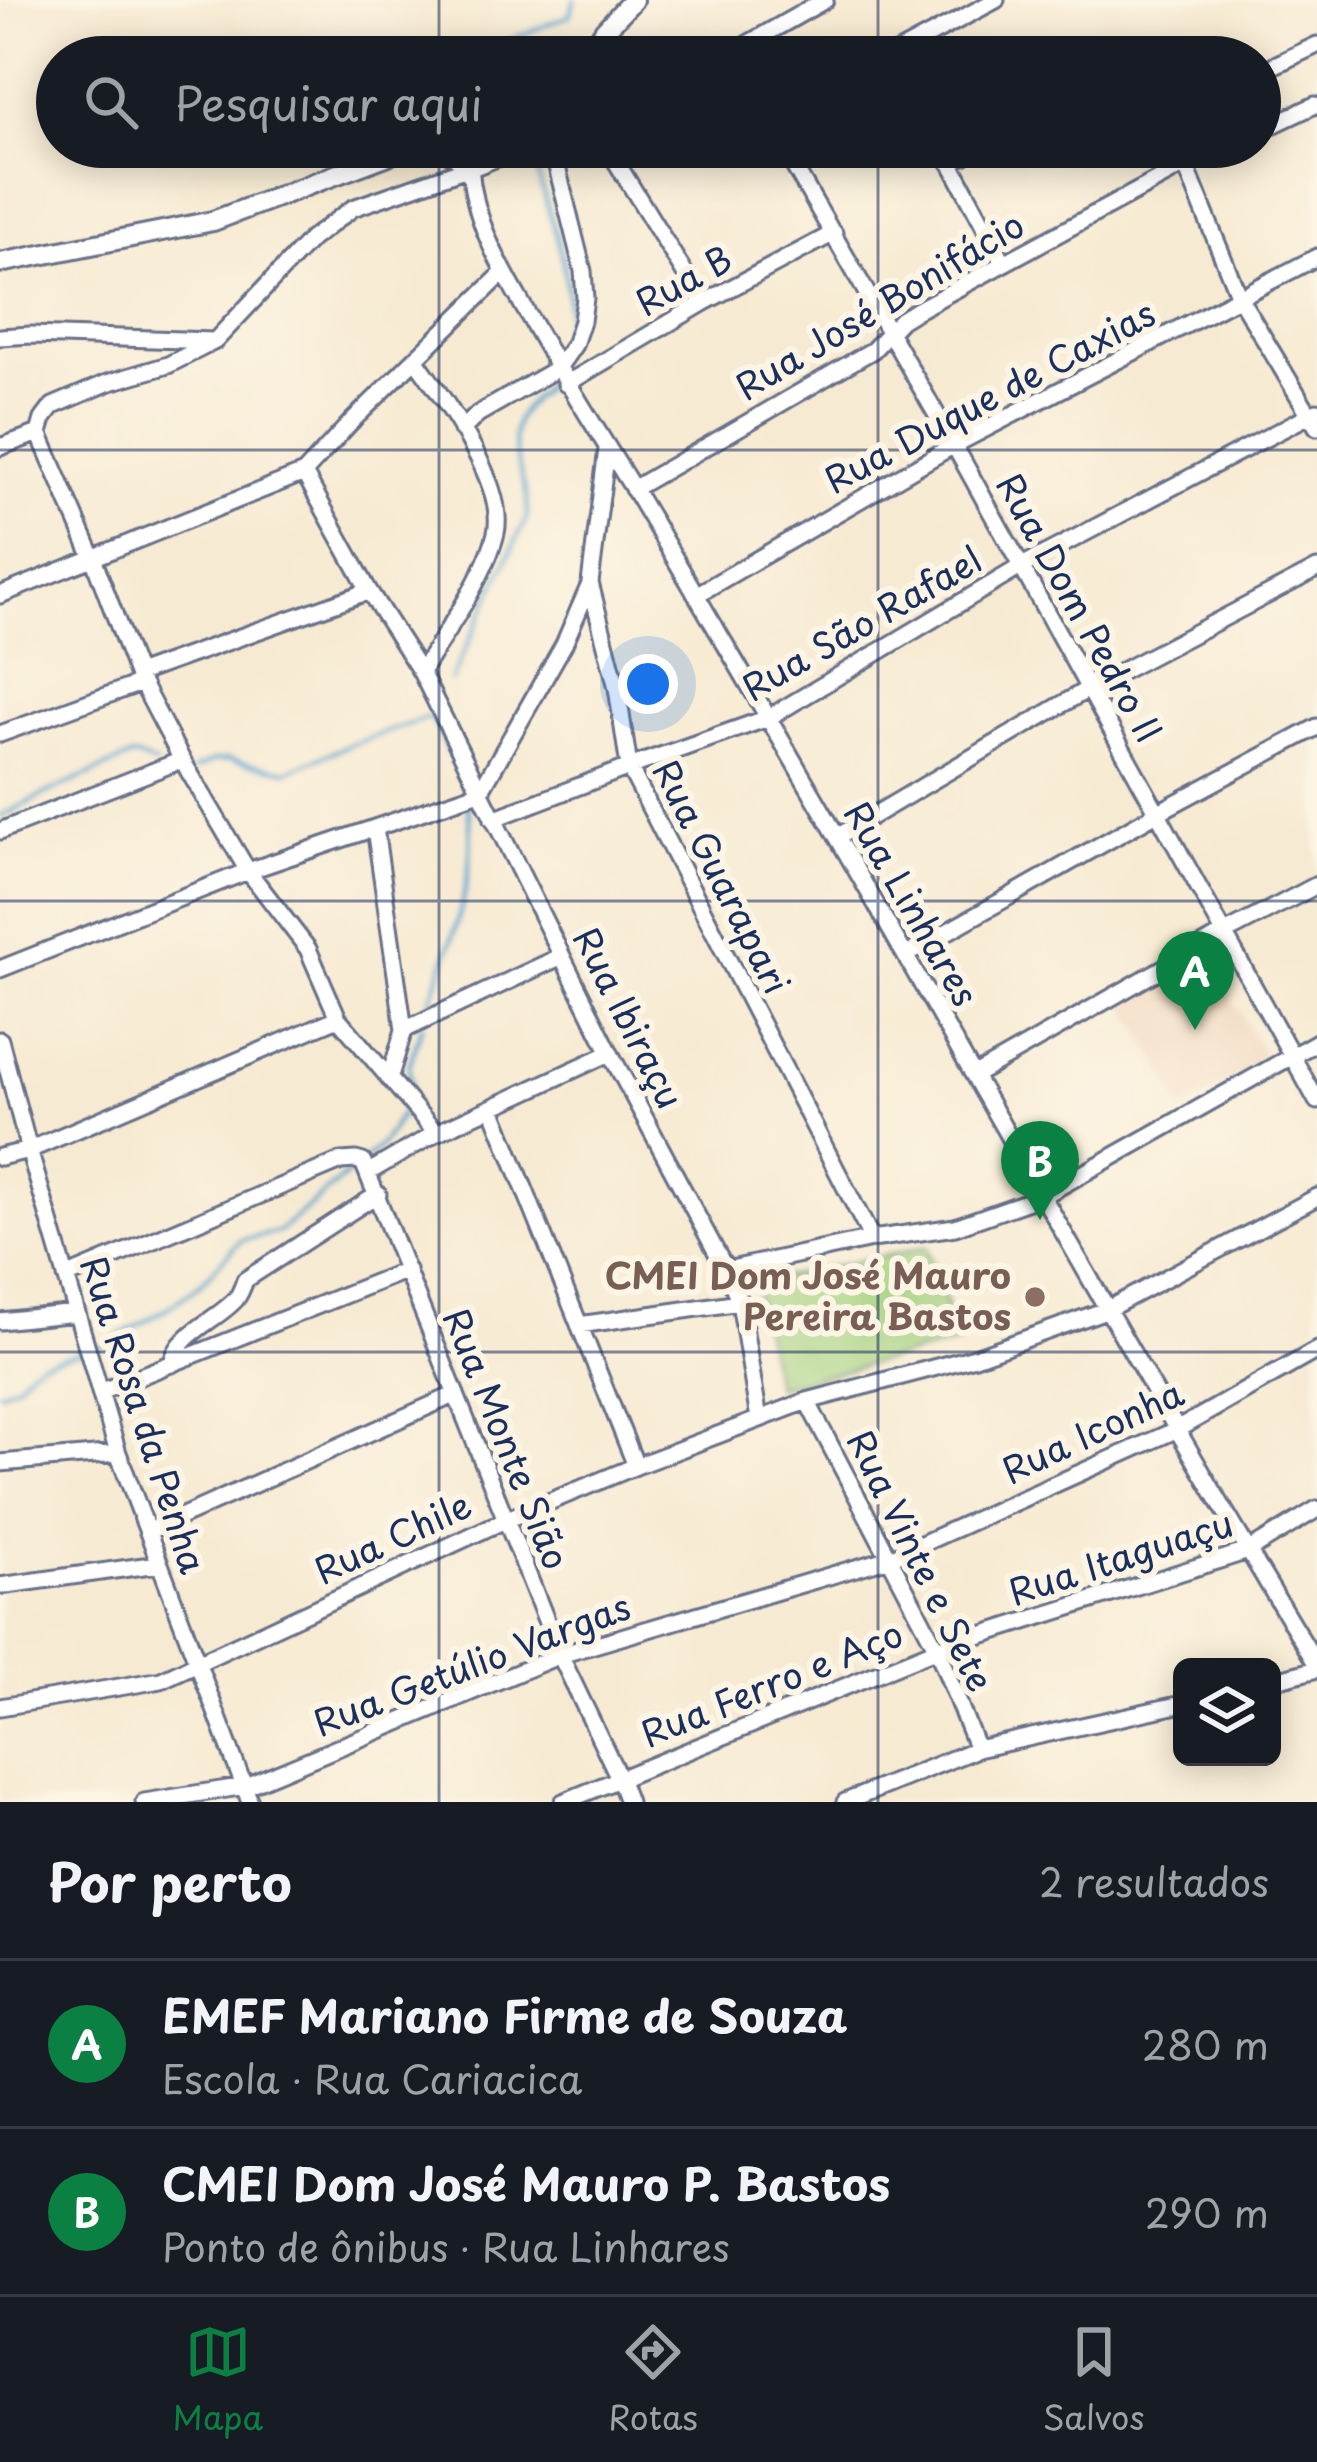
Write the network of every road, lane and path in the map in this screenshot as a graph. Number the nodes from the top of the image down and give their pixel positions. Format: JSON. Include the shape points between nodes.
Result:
{"nodes":[{"id":1,"x":633,"y":0,"type":"edge"},
{"id":2,"x":825,"y":0,"type":"edge"},
{"id":3,"x":995,"y":0,"type":"edge"},
{"id":4,"x":601,"y":36,"type":"edge"},
{"id":5,"x":762,"y":36,"type":"edge"},
{"id":6,"x":931,"y":36,"type":"edge"},
{"id":7,"x":1317,"y":44,"type":"edge"},
{"id":8,"x":1281,"y":62,"type":"edge"},
{"id":9,"x":1315,"y":105,"type":"edge"},
{"id":10,"x":1281,"y":120,"type":"edge"},
{"id":11,"x":354,"y":168,"type":"edge"},
{"id":12,"x":467,"y":168,"type":"edge"},
{"id":13,"x":470,"y":168,"type":"edge"},
{"id":14,"x":559,"y":168,"type":"edge"},
{"id":15,"x":620,"y":168,"type":"edge"},
{"id":16,"x":795,"y":168,"type":"edge"},
{"id":17,"x":952,"y":168,"type":"edge"},
{"id":18,"x":1179,"y":168,"type":"edge"},
{"id":19,"x":1186,"y":168,"type":"edge"},
{"id":20,"x":833,"y":233,"type":"junction"},
{"id":21,"x":1317,"y":257,"type":"edge"},
{"id":22,"x":0,"y":263,"type":"edge"},
{"id":23,"x":1004,"y":263,"type":"junction"},
{"id":24,"x":504,"y":272,"type":"junction"},
{"id":25,"x":1239,"y":297,"type":"junction"},
{"id":26,"x":703,"y":303,"type":"junction"},
{"id":27,"x":889,"y":332,"type":"junction"},
{"id":28,"x":0,"y":337,"type":"edge"},
{"id":29,"x":215,"y":341,"type":"junction"},
{"id":30,"x":415,"y":358,"type":"junction"},
{"id":31,"x":562,"y":376,"type":"junction"},
{"id":32,"x":1315,"y":418,"type":"edge"},
{"id":33,"x":462,"y":430,"type":"junction"},
{"id":34,"x":39,"y":433,"type":"junction"},
{"id":35,"x":954,"y":445,"type":"junction"},
{"id":36,"x":0,"y":447,"type":"edge"},
{"id":37,"x":608,"y":448,"type":"junction"},
{"id":38,"x":304,"y":473,"type":"junction"},
{"id":39,"x":633,"y":489,"type":"junction"},
{"id":40,"x":93,"y":558,"type":"junction"},
{"id":41,"x":1022,"y":566,"type":"junction"},
{"id":42,"x":1317,"y":569,"type":"edge"},
{"id":43,"x":590,"y":583,"type":"junction"},
{"id":44,"x":369,"y":591,"type":"junction"},
{"id":45,"x":0,"y":595,"type":"edge"},
{"id":46,"x":696,"y":596,"type":"junction"},
{"id":47,"x":421,"y":672,"type":"junction"},
{"id":48,"x":139,"y":679,"type":"junction"},
{"id":49,"x":1088,"y":689,"type":"junction"},
{"id":50,"x":768,"y":718,"type":"junction"},
{"id":51,"x":1317,"y":727,"type":"edge"},
{"id":52,"x":0,"y":734,"type":"edge"},
{"id":53,"x":182,"y":760,"type":"junction"},
{"id":54,"x":628,"y":767,"type":"junction"},
{"id":55,"x":480,"y":792,"type":"junction"},
{"id":56,"x":1156,"y":813,"type":"junction"},
{"id":57,"x":493,"y":819,"type":"junction"},
{"id":58,"x":375,"y":828,"type":"junction"},
{"id":59,"x":0,"y":831,"type":"edge"},
{"id":60,"x":837,"y":837,"type":"junction"},
{"id":61,"x":248,"y":871,"type":"junction"},
{"id":62,"x":1317,"y":884,"type":"edge"},
{"id":63,"x":1222,"y":934,"type":"junction"},
{"id":64,"x":562,"y":956,"type":"junction"},
{"id":65,"x":906,"y":956,"type":"junction"},
{"id":66,"x":0,"y":969,"type":"edge"},
{"id":67,"x":338,"y":1018,"type":"junction"},
{"id":68,"x":404,"y":1030,"type":"junction"},
{"id":69,"x":0,"y":1040,"type":"edge"},
{"id":70,"x":1317,"y":1042,"type":"edge"},
{"id":71,"x":610,"y":1053,"type":"junction"},
{"id":72,"x":1291,"y":1057,"type":"junction"},
{"id":73,"x":975,"y":1075,"type":"junction"},
{"id":74,"x":389,"y":1078,"type":"junction"},
{"id":75,"x":1317,"y":1101,"type":"edge"},
{"id":76,"x":492,"y":1108,"type":"junction"},
{"id":77,"x":436,"y":1133,"type":"junction"},
{"id":78,"x":29,"y":1150,"type":"junction"},
{"id":79,"x":0,"y":1156,"type":"edge"},
{"id":80,"x":366,"y":1167,"type":"junction"},
{"id":81,"x":378,"y":1194,"type":"junction"},
{"id":82,"x":1043,"y":1196,"type":"junction"},
{"id":83,"x":1317,"y":1197,"type":"edge"},
{"id":84,"x":872,"y":1239,"type":"junction"},
{"id":85,"x":406,"y":1270,"type":"junction"},
{"id":86,"x":726,"y":1270,"type":"junction"},
{"id":87,"x":66,"y":1277,"type":"junction"},
{"id":88,"x":740,"y":1302,"type":"junction"},
{"id":89,"x":1106,"y":1310,"type":"junction"},
{"id":90,"x":76,"y":1313,"type":"junction"},
{"id":91,"x":0,"y":1321,"type":"edge"},
{"id":92,"x":579,"y":1324,"type":"junction"},
{"id":93,"x":1317,"y":1350,"type":"edge"},
{"id":94,"x":172,"y":1364,"type":"junction"},
{"id":95,"x":100,"y":1392,"type":"junction"},
{"id":96,"x":455,"y":1394,"type":"junction"},
{"id":97,"x":807,"y":1401,"type":"junction"},
{"id":98,"x":759,"y":1418,"type":"junction"},
{"id":99,"x":1178,"y":1430,"type":"junction"},
{"id":100,"x":118,"y":1453,"type":"junction"},
{"id":101,"x":0,"y":1463,"type":"edge"},
{"id":102,"x":636,"y":1466,"type":"junction"},
{"id":103,"x":1317,"y":1509,"type":"edge"},
{"id":104,"x":505,"y":1520,"type":"junction"},
{"id":105,"x":148,"y":1531,"type":"junction"},
{"id":106,"x":1248,"y":1551,"type":"junction"},
{"id":107,"x":890,"y":1558,"type":"junction"},
{"id":108,"x":158,"y":1564,"type":"junction"},
{"id":109,"x":0,"y":1586,"type":"edge"},
{"id":110,"x":937,"y":1649,"type":"junction"},
{"id":111,"x":560,"y":1655,"type":"junction"},
{"id":112,"x":196,"y":1663,"type":"junction"},
{"id":113,"x":1317,"y":1667,"type":"edge"},
{"id":114,"x":1281,"y":1678,"type":"edge"},
{"id":115,"x":1173,"y":1706,"type":"edge"},
{"id":116,"x":0,"y":1707,"type":"edge"},
{"id":117,"x":977,"y":1749,"type":"junction"},
{"id":118,"x":620,"y":1780,"type":"junction"},
{"id":119,"x":248,"y":1794,"type":"edge"},
{"id":120,"x":144,"y":1802,"type":"edge"},
{"id":121,"x":562,"y":1802,"type":"edge"},
{"id":122,"x":628,"y":1802,"type":"edge"},
{"id":123,"x":845,"y":1802,"type":"edge"}],
"edges":[{"from":1,"to":4,"type":"street"},
{"from":2,"to":5,"type":"street"},
{"from":3,"to":6,"type":"street"},
{"from":7,"to":8,"type":"street"},
{"from":9,"to":10,"type":"street"},
{"from":11,"to":22,"type":"street","via":[[213,221]]},
{"from":12,"to":29,"type":"street","via":[[353,208],[310,239]]},
{"from":13,"to":24,"type":"street","name":"Rua Linhares","via":[[481,226]]},
{"from":14,"to":31,"type":"street","via":[[585,298]]},
{"from":15,"to":26,"type":"street"},
{"from":16,"to":20,"type":"street","name":"Rua Dom Pedro II"},
{"from":17,"to":23,"type":"street"},
{"from":18,"to":23,"type":"street","name":"Rua José Bonifácio"},
{"from":19,"to":25,"type":"street"},
{"from":20,"to":26,"type":"street","name":"Rua B"},
{"from":20,"to":27,"type":"street","name":"Rua Dom Pedro II"},
{"from":21,"to":25,"type":"street","name":"Rua Duque de Caxias"},
{"from":23,"to":27,"type":"street","name":"Rua José Bonifácio"},
{"from":24,"to":30,"type":"street"},
{"from":24,"to":31,"type":"street","name":"Rua Linhares"},
{"from":25,"to":32,"type":"street"},
{"from":25,"to":35,"type":"street","name":"Rua Duque de Caxias"},
{"from":26,"to":31,"type":"street","name":"Rua B"},
{"from":27,"to":35,"type":"street","name":"Rua Dom Pedro II"},
{"from":27,"to":39,"type":"street","name":"Rua José Bonifácio","via":[[873,350]]},
{"from":28,"to":29,"type":"street"},
{"from":29,"to":34,"type":"street","via":[[53,406]]},
{"from":30,"to":33,"type":"street"},
{"from":30,"to":38,"type":"street"},
{"from":31,"to":33,"type":"street","name":"Rua B","via":[[478,414]]},
{"from":31,"to":37,"type":"street","name":"Rua Linhares"},
{"from":32,"to":41,"type":"street","name":"Rua São Rafael"},
{"from":33,"to":47,"type":"street","via":[[493,494],[496,531]]},
{"from":34,"to":36,"type":"street"},
{"from":34,"to":40,"type":"street"},
{"from":35,"to":41,"type":"street","name":"Rua Dom Pedro II"},
{"from":35,"to":46,"type":"street","name":"Rua Duque de Caxias"},
{"from":37,"to":39,"type":"street","name":"Rua Linhares"},
{"from":37,"to":43,"type":"street","name":"Rua Guarapari"},
{"from":38,"to":40,"type":"street"},
{"from":38,"to":44,"type":"street","name":"Rua Ibiraçu"},
{"from":39,"to":46,"type":"street","name":"Rua Linhares"},
{"from":40,"to":45,"type":"street"},
{"from":40,"to":48,"type":"street"},
{"from":41,"to":49,"type":"street","name":"Rua Dom Pedro II"},
{"from":41,"to":50,"type":"street","name":"Rua São Rafael"},
{"from":42,"to":49,"type":"street"},
{"from":43,"to":54,"type":"street","name":"Rua Guarapari"},
{"from":43,"to":55,"type":"street"},
{"from":44,"to":47,"type":"street","name":"Rua Ibiraçu"},
{"from":44,"to":48,"type":"street"},
{"from":46,"to":50,"type":"street","name":"Rua Linhares"},
{"from":47,"to":55,"type":"street","name":"Rua Ibiraçu"},
{"from":48,"to":52,"type":"street"},
{"from":48,"to":53,"type":"street"},
{"from":49,"to":56,"type":"street","name":"Rua Dom Pedro II"},
{"from":49,"to":60,"type":"street"},
{"from":50,"to":54,"type":"street","name":"Rua São Rafael"},
{"from":50,"to":60,"type":"street","name":"Rua Linhares"},
{"from":51,"to":56,"type":"street"},
{"from":53,"to":59,"type":"street"},
{"from":53,"to":61,"type":"street"},
{"from":54,"to":57,"type":"street","name":"Rua São Rafael"},
{"from":54,"to":84,"type":"street","name":"Rua Guarapari"},
{"from":55,"to":57,"type":"street","name":"Rua Ibiraçu"},
{"from":55,"to":58,"type":"street"},
{"from":56,"to":63,"type":"street","name":"Rua Dom Pedro II"},
{"from":56,"to":65,"type":"street"},
{"from":57,"to":64,"type":"street","name":"Rua Ibiraçu"},
{"from":58,"to":61,"type":"street"},
{"from":58,"to":68,"type":"street"},
{"from":60,"to":65,"type":"street","name":"Rua Linhares"},
{"from":61,"to":66,"type":"street"},
{"from":61,"to":67,"type":"street","via":[[308,950]]},
{"from":62,"to":63,"type":"street"},
{"from":63,"to":72,"type":"street","name":"Rua Dom Pedro II"},
{"from":63,"to":73,"type":"street"},
{"from":64,"to":68,"type":"street"},
{"from":64,"to":71,"type":"street","name":"Rua Ibiraçu"},
{"from":65,"to":73,"type":"street","name":"Rua Linhares"},
{"from":67,"to":74,"type":"street"},
{"from":67,"to":78,"type":"street"},
{"from":68,"to":74,"type":"street"},
{"from":69,"to":78,"type":"street","name":"Rua Rosa da Penha"},
{"from":70,"to":72,"type":"street"},
{"from":71,"to":76,"type":"street"},
{"from":71,"to":86,"type":"street","name":"Rua Ibiraçu"},
{"from":72,"to":75,"type":"street","name":"Rua Dom Pedro II"},
{"from":72,"to":82,"type":"street"},
{"from":73,"to":82,"type":"street","name":"Rua Linhares"},
{"from":74,"to":77,"type":"street"},
{"from":76,"to":77,"type":"street"},
{"from":76,"to":92,"type":"street"},
{"from":77,"to":80,"type":"street"},
{"from":78,"to":79,"type":"street"},
{"from":78,"to":87,"type":"street","name":"Rua Rosa da Penha"},
{"from":80,"to":81,"type":"street","name":"Rua Monte Sião"},
{"from":80,"to":87,"type":"street","via":[[341,1162]]},
{"from":81,"to":85,"type":"street","name":"Rua Monte Sião"},
{"from":81,"to":94,"type":"street","via":[[245,1280],[239,1297],[173,1354]]},
{"from":82,"to":84,"type":"street","via":[[955,1226]]},
{"from":82,"to":89,"type":"street","name":"Rua Linhares"},
{"from":83,"to":89,"type":"street","name":"Rua Chile"},
{"from":84,"to":86,"type":"street"},
{"from":85,"to":94,"type":"street"},
{"from":85,"to":96,"type":"street","name":"Rua Monte Sião"},
{"from":86,"to":88,"type":"street"},
{"from":87,"to":90,"type":"street","name":"Rua Rosa da Penha"},
{"from":88,"to":92,"type":"street"},
{"from":88,"to":98,"type":"street"},
{"from":89,"to":97,"type":"street","name":"Rua Chile","via":[[975,1357]]},
{"from":89,"to":99,"type":"street","name":"Rua Linhares"},
{"from":90,"to":91,"type":"street"},
{"from":90,"to":95,"type":"street","name":"Rua Rosa da Penha"},
{"from":92,"to":102,"type":"street"},
{"from":93,"to":99,"type":"street","name":"Rua Iconha"},
{"from":94,"to":95,"type":"street"},
{"from":95,"to":100,"type":"street","name":"Rua Rosa da Penha"},
{"from":96,"to":104,"type":"street","name":"Rua Monte Sião"},
{"from":96,"to":105,"type":"street"},
{"from":97,"to":98,"type":"street","name":"Rua Chile"},
{"from":97,"to":107,"type":"street","name":"Rua Vinte e Sete"},
{"from":98,"to":102,"type":"street","name":"Rua Chile"},
{"from":99,"to":106,"type":"street","name":"Rua Linhares"},
{"from":99,"to":107,"type":"street","name":"Rua Iconha"},
{"from":100,"to":101,"type":"street"},
{"from":100,"to":105,"type":"street","name":"Rua Rosa da Penha"},
{"from":102,"to":104,"type":"street","name":"Rua Chile"},
{"from":103,"to":106,"type":"street","name":"Rua Itaguaçu"},
{"from":104,"to":111,"type":"street","name":"Rua Monte Sião"},
{"from":104,"to":112,"type":"street","name":"Rua Chile"},
{"from":105,"to":108,"type":"street","name":"Rua Rosa da Penha"},
{"from":106,"to":110,"type":"street","name":"Rua Itaguaçu"},
{"from":106,"to":113,"type":"street","name":"Rua Linhares"},
{"from":107,"to":110,"type":"street","name":"Rua Vinte e Sete"},
{"from":107,"to":111,"type":"street","name":"Rua Getúlio Vargas"},
{"from":108,"to":109,"type":"street"},
{"from":108,"to":112,"type":"street","name":"Rua Rosa da Penha"},
{"from":110,"to":117,"type":"street","name":"Rua Vinte e Sete"},
{"from":110,"to":118,"type":"street","name":"Rua Ferro e Aço"},
{"from":111,"to":118,"type":"street","name":"Rua Monte Sião"},
{"from":111,"to":119,"type":"street","name":"Rua Getúlio Vargas"},
{"from":112,"to":116,"type":"street","name":"Rua Chile","via":[[161,1680]]},
{"from":112,"to":119,"type":"street","name":"Rua Rosa da Penha"},
{"from":113,"to":114,"type":"street"},
{"from":115,"to":117,"type":"street"},
{"from":117,"to":123,"type":"street"},
{"from":118,"to":121,"type":"street","name":"Rua Ferro e Aço"},
{"from":118,"to":122,"type":"street","name":"Rua Monte Sião"},
{"from":119,"to":120,"type":"street","name":"Rua Getúlio Vargas"}]}
